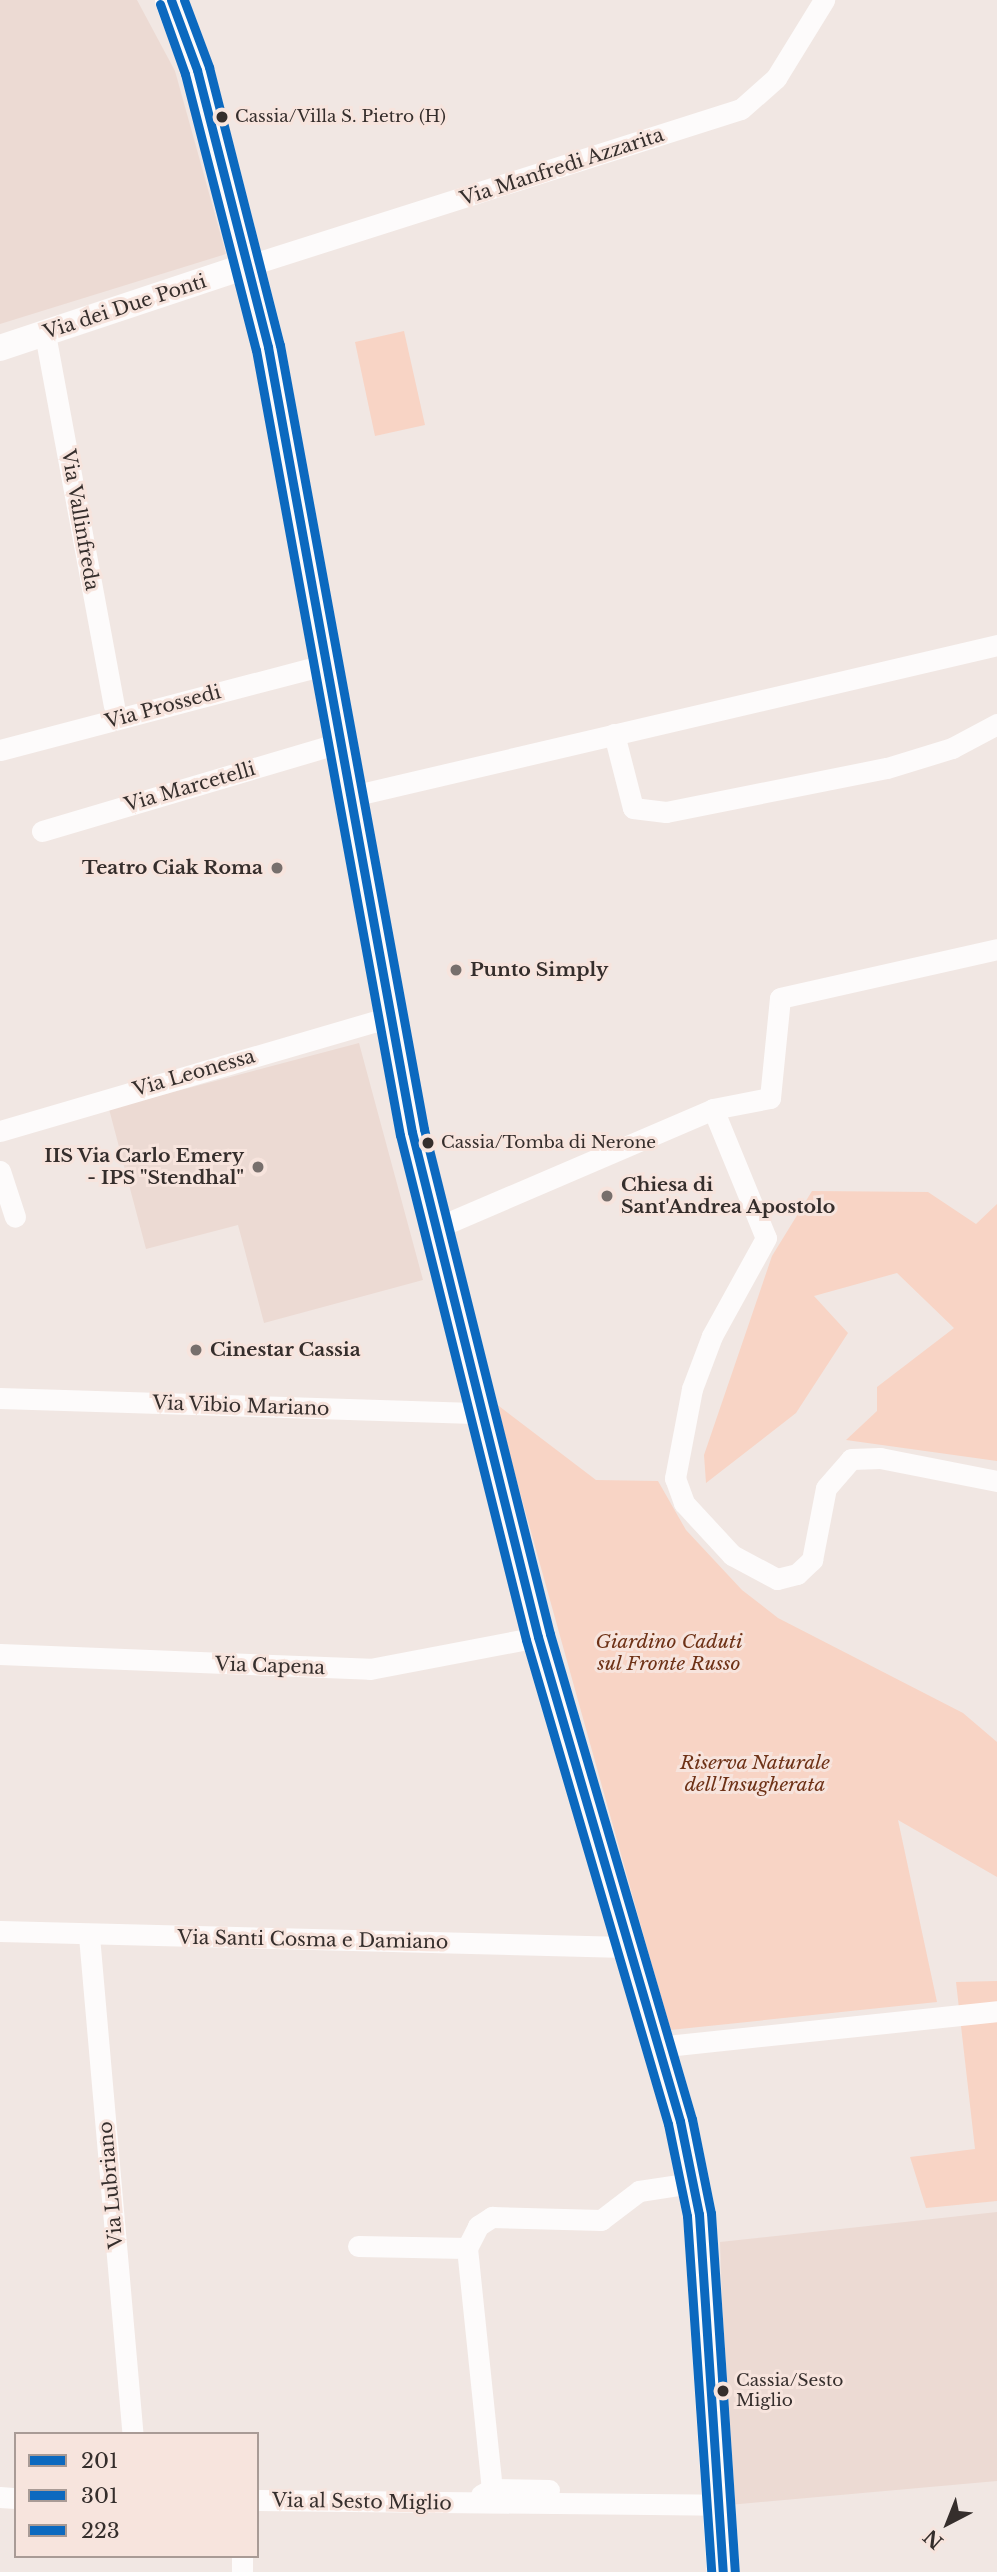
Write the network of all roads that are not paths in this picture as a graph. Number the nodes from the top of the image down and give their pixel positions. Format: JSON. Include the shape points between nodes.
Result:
{"nodes":[{"id":1,"x":171,"y":0,"type":"edge"},
{"id":2,"x":824,"y":0,"type":"edge"},
{"id":3,"x":250,"y":265,"type":"junction"},
{"id":4,"x":46,"y":334,"type":"junction"},
{"id":5,"x":0,"y":348,"type":"edge"},
{"id":6,"x":997,"y":645,"type":"edge"},
{"id":7,"x":325,"y":664,"type":"junction"},
{"id":8,"x":114,"y":706,"type":"dead end"},
{"id":9,"x":997,"y":724,"type":"edge"},
{"id":10,"x":614,"y":734,"type":"junction"},
{"id":11,"x":339,"y":743,"type":"junction"},
{"id":12,"x":0,"y":750,"type":"edge"},
{"id":13,"x":348,"y":797,"type":"junction"},
{"id":14,"x":42,"y":831,"type":"dead end"},
{"id":15,"x":997,"y":949,"type":"edge"},
{"id":16,"x":389,"y":1017,"type":"junction"},
{"id":17,"x":713,"y":1109,"type":"junction"},
{"id":18,"x":0,"y":1131,"type":"edge"},
{"id":19,"x":0,"y":1171,"type":"edge"},
{"id":20,"x":15,"y":1217,"type":"dead end"},
{"id":21,"x":436,"y":1228,"type":"junction"},
{"id":22,"x":0,"y":1398,"type":"edge"},
{"id":23,"x":482,"y":1413,"type":"junction"},
{"id":24,"x":997,"y":1480,"type":"edge"},
{"id":25,"x":538,"y":1637,"type":"junction"},
{"id":26,"x":0,"y":1654,"type":"edge"},
{"id":27,"x":0,"y":1931,"type":"edge"},
{"id":28,"x":89,"y":1936,"type":"junction"},
{"id":29,"x":626,"y":1947,"type":"junction"},
{"id":30,"x":997,"y":2011,"type":"edge"},
{"id":31,"x":657,"y":2047,"type":"junction"},
{"id":32,"x":692,"y":2183,"type":"junction"},
{"id":33,"x":358,"y":2246,"type":"dead end"},
{"id":34,"x":467,"y":2248,"type":"junction"},
{"id":35,"x":133,"y":2432,"type":"edge"},
{"id":36,"x":492,"y":2489,"type":"junction"},
{"id":37,"x":259,"y":2500,"type":"edge"},
{"id":38,"x":468,"y":2504,"type":"junction"},
{"id":39,"x":625,"y":2505,"type":"junction"},
{"id":40,"x":720,"y":2505,"type":"junction"},
{"id":41,"x":723,"y":2572,"type":"edge"}],
"edges":[{"from":1,"to":3,"type":"main road"},
{"from":2,"to":3,"type":"street","name":"Via Manfredi Azzarita","via":[[776,78],[741,109]]},
{"from":3,"to":4,"type":"street","name":"Via dei Due Ponti"},
{"from":3,"to":7,"type":"main road"},
{"from":4,"to":5,"type":"street","name":"Via dei Due Ponti"},
{"from":4,"to":8,"type":"street","name":"Via Vallinfreda"},
{"from":6,"to":10,"type":"street"},
{"from":7,"to":11,"type":"main road"},
{"from":7,"to":12,"type":"street","name":"Via Prossedi"},
{"from":9,"to":10,"type":"street","via":[[952,748],[887,768],[666,812],[633,807]]},
{"from":10,"to":13,"type":"street"},
{"from":11,"to":13,"type":"main road"},
{"from":11,"to":14,"type":"street","name":"Via Marcetelli"},
{"from":13,"to":16,"type":"main road"},
{"from":15,"to":17,"type":"street","via":[[780,998],[770,1098]]},
{"from":16,"to":18,"type":"street","name":"Via Leonessa"},
{"from":16,"to":21,"type":"main road"},
{"from":17,"to":21,"type":"street"},
{"from":17,"to":24,"type":"street","via":[[766,1238],[712,1336],[692,1389],[675,1478],[684,1503],[732,1555],[777,1579],[797,1574],[812,1560],[826,1488],[851,1459],[880,1458]]},
{"from":19,"to":20,"type":"street"},
{"from":21,"to":23,"type":"main road"},
{"from":22,"to":23,"type":"street","name":"Via Vibio Mariano"},
{"from":23,"to":25,"type":"main road"},
{"from":25,"to":26,"type":"street","name":"Via Capena","via":[[370,1669]]},
{"from":25,"to":29,"type":"main road"},
{"from":27,"to":28,"type":"street","name":"Via Santi Cosma e Damiano"},
{"from":28,"to":29,"type":"street","name":"Via Santi Cosma e Damiano"},
{"from":28,"to":35,"type":"street","name":"Via Lubriano"},
{"from":29,"to":31,"type":"main road"},
{"from":30,"to":31,"type":"street"},
{"from":31,"to":32,"type":"main road"},
{"from":32,"to":34,"type":"street","via":[[639,2191],[601,2220],[492,2217],[478,2226]]},
{"from":32,"to":40,"type":"main road"},
{"from":33,"to":34,"type":"street"},
{"from":34,"to":36,"type":"street"},
{"from":36,"to":38,"type":"street","name":"Via al Sesto Miglio"},
{"from":36,"to":39,"type":"street","name":"Via al Sesto Miglio","via":[[588,2491]]},
{"from":37,"to":38,"type":"street","name":"Via al Sesto Miglio"},
{"from":38,"to":39,"type":"street","name":"Via al Sesto Miglio"},
{"from":39,"to":40,"type":"street","name":"Via al Sesto Miglio"},
{"from":40,"to":41,"type":"main road"}]}
